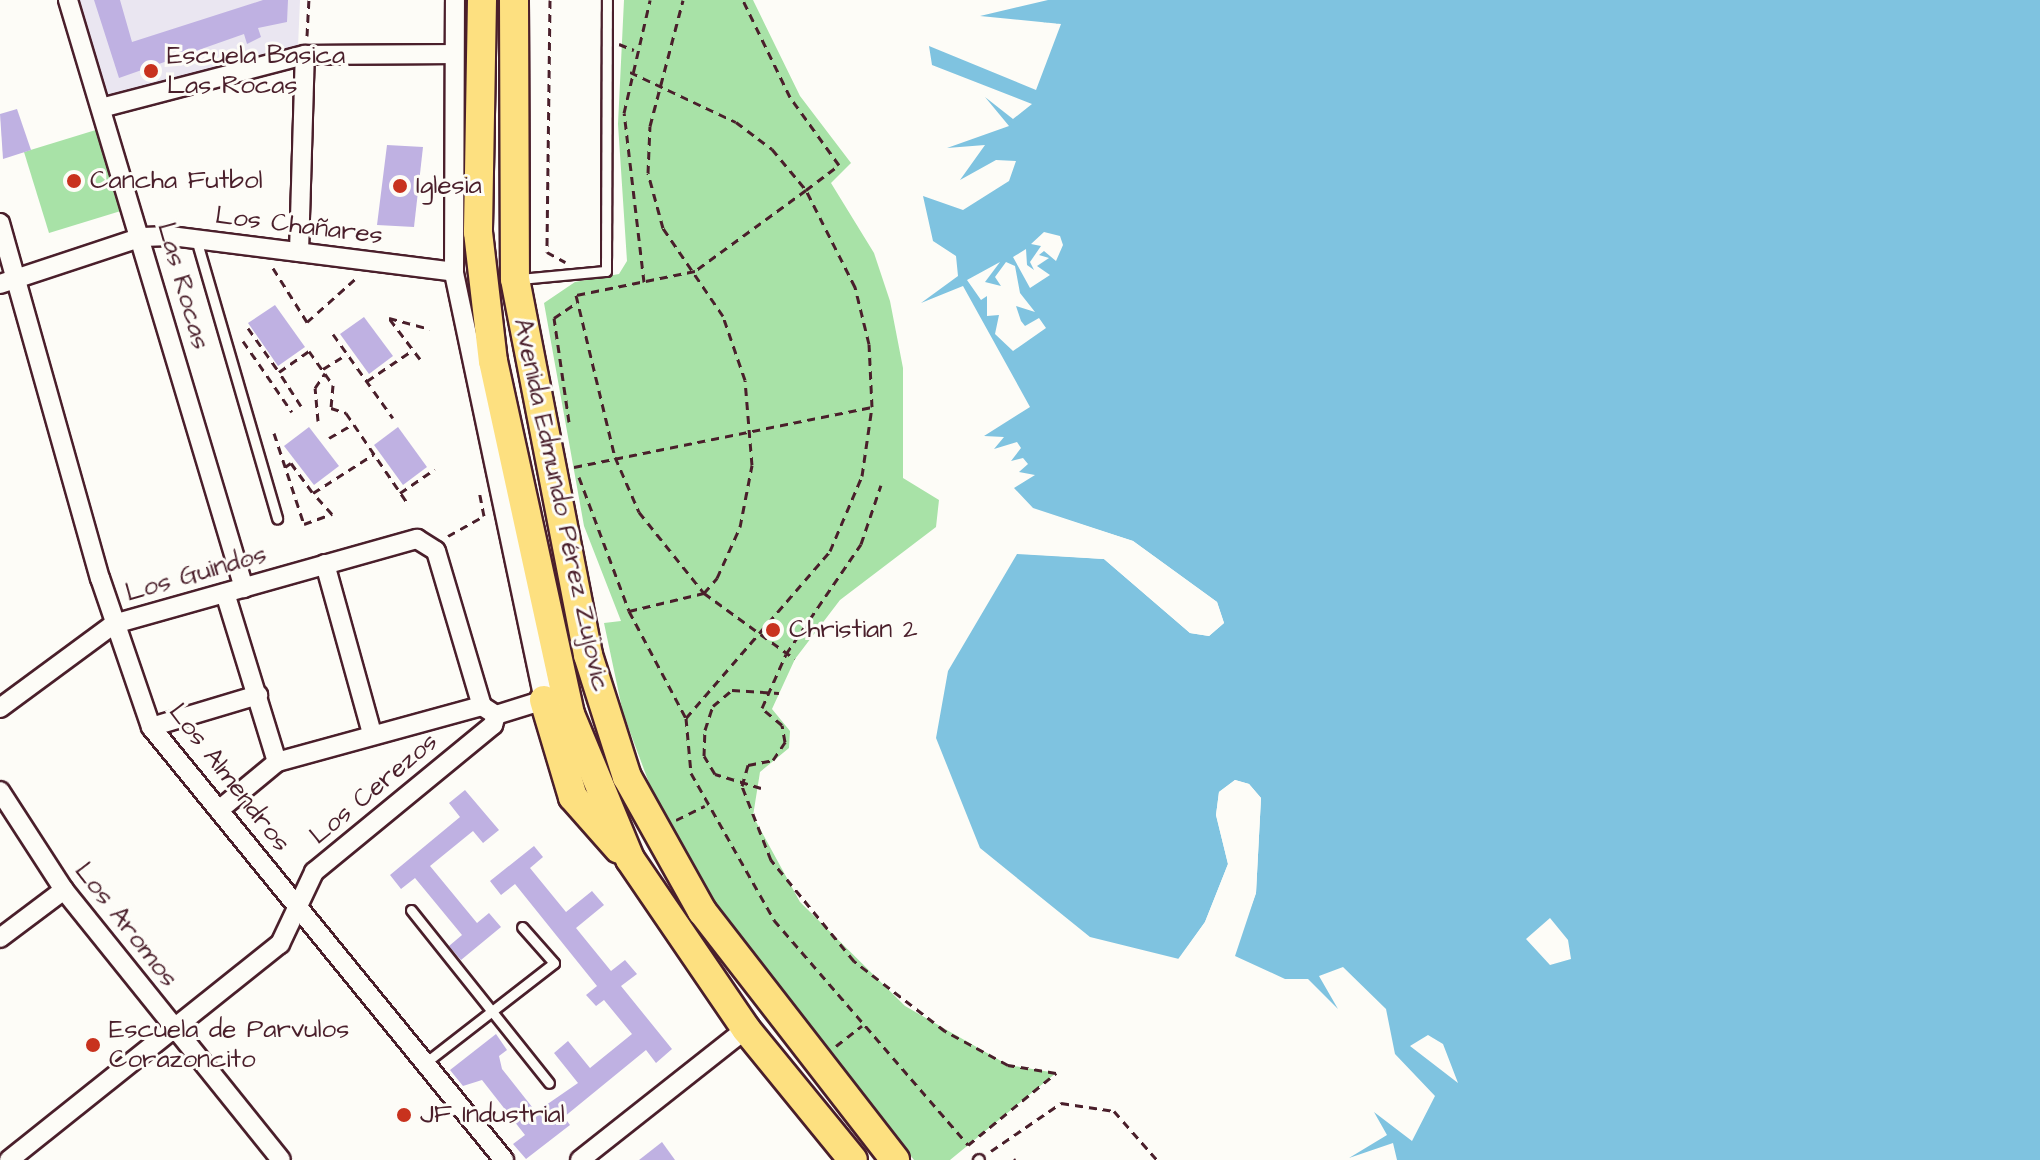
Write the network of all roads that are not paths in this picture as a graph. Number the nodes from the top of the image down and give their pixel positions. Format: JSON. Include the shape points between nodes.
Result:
{"nodes":[{"id":1,"x":68,"y":0,"type":"edge"},
{"id":2,"x":455,"y":0,"type":"edge"},
{"id":3,"x":482,"y":0,"type":"edge"},
{"id":4,"x":514,"y":0,"type":"edge"},
{"id":5,"x":607,"y":0,"type":"edge"},
{"id":6,"x":453,"y":54,"type":"junction"},
{"id":7,"x":305,"y":55,"type":"junction"},
{"id":8,"x":101,"y":108,"type":"junction"},
{"id":9,"x":478,"y":173,"type":"junction"},
{"id":10,"x":0,"y":223,"type":"edge"},
{"id":11,"x":142,"y":237,"type":"junction"},
{"id":12,"x":196,"y":239,"type":"junction"},
{"id":13,"x":299,"y":252,"type":"junction"},
{"id":14,"x":454,"y":272,"type":"junction"},
{"id":15,"x":524,"y":278,"type":"junction"},
{"id":16,"x":9,"y":281,"type":"edge"},
{"id":17,"x":277,"y":518,"type":"dead end"},
{"id":18,"x":325,"y":564,"type":"junction"},
{"id":19,"x":244,"y":588,"type":"junction"},
{"id":20,"x":225,"y":593,"type":"junction"},
{"id":21,"x":114,"y":624,"type":"junction"},
{"id":22,"x":258,"y":695,"type":"junction"},
{"id":23,"x":544,"y":700,"type":"junction"},
{"id":24,"x":0,"y":708,"type":"edge"},
{"id":25,"x":489,"y":710,"type":"junction"},
{"id":26,"x":151,"y":727,"type":"junction"},
{"id":27,"x":372,"y":733,"type":"junction"},
{"id":28,"x":277,"y":762,"type":"junction"},
{"id":29,"x":0,"y":791,"type":"edge"},
{"id":30,"x":219,"y":810,"type":"junction"},
{"id":31,"x":630,"y":859,"type":"junction"},
{"id":32,"x":64,"y":890,"type":"junction"},
{"id":33,"x":295,"y":907,"type":"junction"},
{"id":34,"x":411,"y":910,"type":"dead end"},
{"id":35,"x":522,"y":927,"type":"dead end"},
{"id":36,"x":0,"y":938,"type":"edge"},
{"id":37,"x":490,"y":1010,"type":"junction"},
{"id":38,"x":173,"y":1026,"type":"junction"},
{"id":39,"x":746,"y":1029,"type":"junction"},
{"id":40,"x":425,"y":1063,"type":"junction"},
{"id":41,"x":549,"y":1083,"type":"dead end"},
{"id":42,"x":889,"y":1158,"type":"edge"},
{"id":43,"x":9,"y":1160,"type":"edge"},
{"id":44,"x":281,"y":1160,"type":"edge"},
{"id":45,"x":504,"y":1160,"type":"edge"},
{"id":46,"x":580,"y":1160,"type":"edge"},
{"id":47,"x":853,"y":1160,"type":"edge"}],
"edges":[{"from":1,"to":8,"type":"street","name":"Las Rocas"},
{"from":2,"to":6,"type":"street"},
{"from":3,"to":9,"type":"highway","name":"Avenida Edmundo Pérez Zujovic"},
{"from":4,"to":15,"type":"highway","name":"Avenida Edmundo Pérez Zujovic"},
{"from":5,"to":15,"type":"lane","via":[[606,271]]},
{"from":6,"to":7,"type":"street"},
{"from":6,"to":14,"type":"street"},
{"from":7,"to":8,"type":"street"},
{"from":7,"to":13,"type":"street"},
{"from":8,"to":11,"type":"street","name":"Las Rocas"},
{"from":9,"to":15,"type":"highway","via":[[489,193],[495,264]]},
{"from":9,"to":31,"type":"highway","name":"Avenida Edmundo Pérez Zujovic","via":[[496,376],[570,714]]},
{"from":10,"to":16,"type":"street","name":"Los Almendros"},
{"from":11,"to":12,"type":"street","name":"Los Chañares"},
{"from":11,"to":16,"type":"street","name":"Los Chañares"},
{"from":11,"to":19,"type":"street","name":"Las Rocas"},
{"from":12,"to":13,"type":"street","name":"Los Chañares"},
{"from":12,"to":17,"type":"lane"},
{"from":13,"to":14,"type":"street","name":"Los Chañares"},
{"from":14,"to":23,"type":"street"},
{"from":15,"to":42,"type":"highway","name":"Avenida Edmundo Pérez Zujovic","via":[[534,398],[588,655],[627,777],[702,911]]},
{"from":16,"to":21,"type":"street","name":"Los Almendros"},
{"from":18,"to":19,"type":"street","name":"Los Guindos"},
{"from":18,"to":25,"type":"street","name":"Los Guindos","via":[[417,539],[429,543]]},
{"from":18,"to":27,"type":"street"},
{"from":19,"to":20,"type":"street","name":"Los Guindos"},
{"from":20,"to":21,"type":"street","name":"Los Guindos"},
{"from":20,"to":22,"type":"street","name":"Los Almendros"},
{"from":21,"to":24,"type":"street","name":"Los Guindos"},
{"from":21,"to":26,"type":"street","name":"Los Almendros"},
{"from":22,"to":26,"type":"street"},
{"from":22,"to":28,"type":"street","name":"Los Almendros"},
{"from":23,"to":25,"type":"street","name":"Los Cerezos"},
{"from":23,"to":31,"type":"highway","via":[[573,797]]},
{"from":25,"to":27,"type":"street","name":"Los Cerezos"},
{"from":25,"to":33,"type":"street","name":"Los Cerezos","via":[[493,725],[314,872]]},
{"from":26,"to":30,"type":"street","name":"Los Almendros"},
{"from":27,"to":28,"type":"street","name":"Los Cerezos"},
{"from":28,"to":30,"type":"street","name":"Los Cerezos"},
{"from":29,"to":32,"type":"street","name":"Los Aromos"},
{"from":30,"to":33,"type":"street","name":"Los Almendros"},
{"from":31,"to":39,"type":"highway","name":"Avenida Edmundo Pérez Zujovic"},
{"from":32,"to":36,"type":"street"},
{"from":32,"to":38,"type":"street","name":"Los Aromos"},
{"from":33,"to":38,"type":"street","name":"Los Cerezos","via":[[280,944]]},
{"from":33,"to":40,"type":"street","name":"Los Almendros"},
{"from":34,"to":37,"type":"lane"},
{"from":35,"to":37,"type":"lane","via":[[554,963]]},
{"from":37,"to":40,"type":"lane"},
{"from":37,"to":41,"type":"lane"},
{"from":38,"to":43,"type":"street","name":"Los Cerezos"},
{"from":38,"to":44,"type":"street","name":"Los Aromos"},
{"from":39,"to":46,"type":"street"},
{"from":39,"to":47,"type":"highway","name":"Avenida Edmundo Pérez Zujovic"},
{"from":40,"to":45,"type":"street","name":"Los Almendros"}]}
